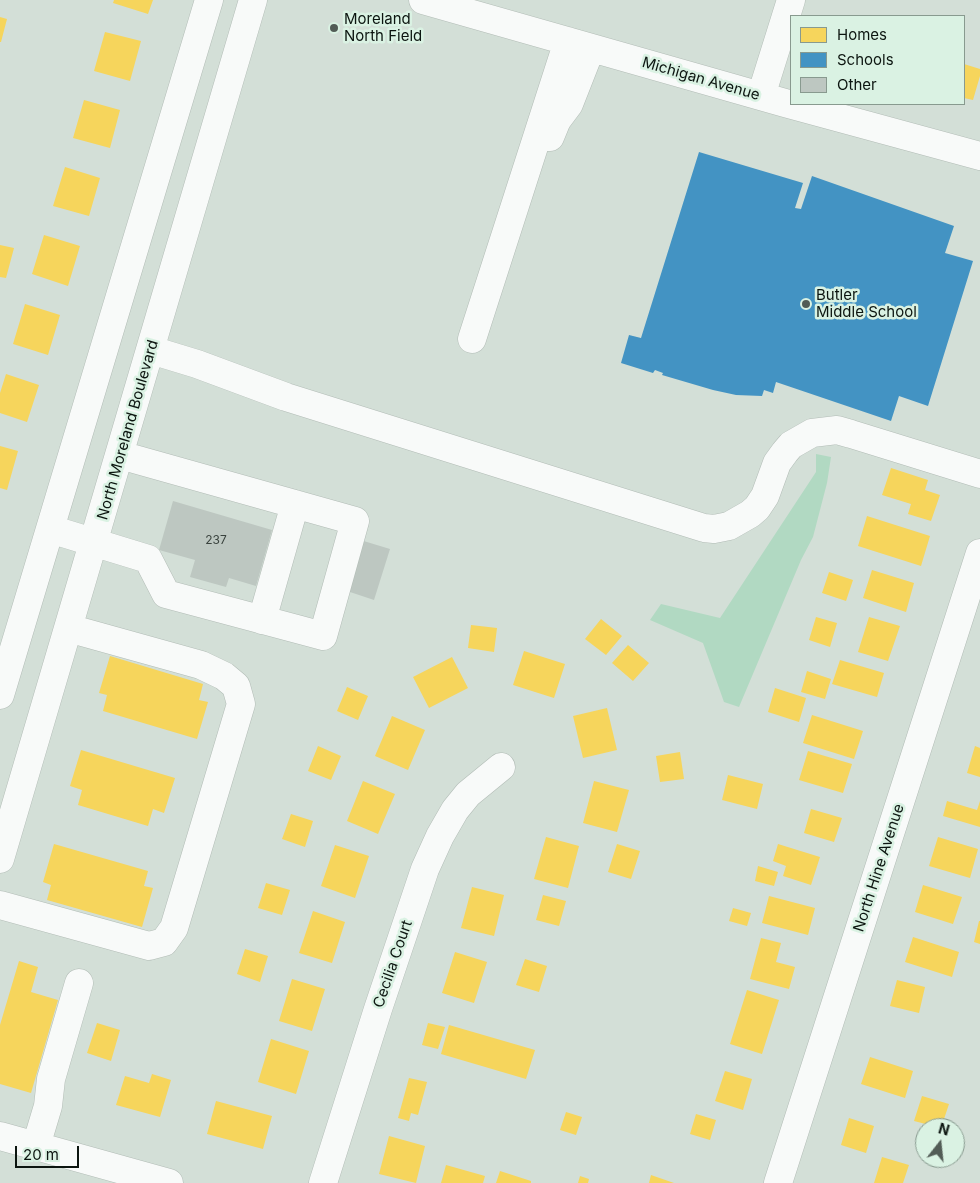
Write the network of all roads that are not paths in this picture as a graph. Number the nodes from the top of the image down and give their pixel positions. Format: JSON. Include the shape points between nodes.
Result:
{"nodes":[{"id":1,"x":209,"y":0,"type":"edge"},
{"id":2,"x":254,"y":0,"type":"edge"},
{"id":3,"x":423,"y":0,"type":"edge"},
{"id":4,"x":791,"y":0,"type":"edge"},
{"id":5,"x":580,"y":45,"type":"junction"},
{"id":6,"x":184,"y":83,"type":"junction"},
{"id":7,"x":226,"y":95,"type":"junction"},
{"id":8,"x":761,"y":96,"type":"junction"},
{"id":9,"x":790,"y":104,"type":"edge"},
{"id":10,"x":794,"y":105,"type":"edge"},
{"id":11,"x":980,"y":156,"type":"edge"},
{"id":12,"x":483,"y":336,"type":"dead end"},
{"id":13,"x":151,"y":350,"type":"junction"},
{"id":14,"x":120,"y":455,"type":"junction"},
{"id":15,"x":980,"y":474,"type":"edge"},
{"id":16,"x":294,"y":504,"type":"junction"},
{"id":17,"x":50,"y":529,"type":"junction"},
{"id":18,"x":94,"y":543,"type":"junction"},
{"id":19,"x":980,"y":553,"type":"edge"},
{"id":20,"x":262,"y":620,"type":"junction"},
{"id":21,"x":68,"y":628,"type":"junction"},
{"id":22,"x":0,"y":695,"type":"edge"},
{"id":23,"x":501,"y":767,"type":"dead end"},
{"id":24,"x":0,"y":859,"type":"edge"},
{"id":25,"x":0,"y":904,"type":"edge"},
{"id":26,"x":79,"y":983,"type":"dead end"},
{"id":27,"x":0,"y":1136,"type":"edge"},
{"id":28,"x":36,"y":1146,"type":"junction"},
{"id":29,"x":169,"y":1183,"type":"edge"},
{"id":30,"x":323,"y":1183,"type":"edge"},
{"id":31,"x":778,"y":1183,"type":"edge"}],
"edges":[{"from":1,"to":6,"type":"street"},
{"from":2,"to":7,"type":"street","name":"North Moreland Boulevard"},
{"from":3,"to":5,"type":"street","name":"Michigan Avenue"},
{"from":4,"to":8,"type":"street"},
{"from":5,"to":8,"type":"street","name":"Michigan Avenue"},
{"from":5,"to":12,"type":"street","via":[[569,104],[550,136],[530,198],[519,251]]},
{"from":6,"to":7,"type":"street"},
{"from":6,"to":17,"type":"street"},
{"from":7,"to":13,"type":"street","name":"North Moreland Boulevard"},
{"from":8,"to":9,"type":"street","name":"Michigan Avenue"},
{"from":10,"to":11,"type":"street","name":"Michigan Avenue"},
{"from":13,"to":14,"type":"street","name":"North Moreland Boulevard"},
{"from":13,"to":15,"type":"street","via":[[286,397],[704,528],[729,526],[757,508],[785,452],[812,433],[837,430]]},
{"from":14,"to":16,"type":"street"},
{"from":14,"to":18,"type":"street","name":"North Moreland Boulevard"},
{"from":16,"to":20,"type":"street"},
{"from":16,"to":20,"type":"street","via":[[355,521],[323,636]]},
{"from":17,"to":18,"type":"street"},
{"from":17,"to":22,"type":"street"},
{"from":18,"to":20,"type":"street","via":[[148,559],[166,594]]},
{"from":18,"to":21,"type":"street","name":"North Moreland Boulevard"},
{"from":19,"to":31,"type":"street","name":"North Hine Avenue"},
{"from":21,"to":24,"type":"street","name":"North Moreland Boulevard"},
{"from":21,"to":25,"type":"street","via":[[201,665],[236,686],[241,704],[174,928],[164,942],[148,946]]},
{"from":23,"to":30,"type":"street","name":"Cecilia Court","via":[[468,794],[455,810],[425,869]]},
{"from":26,"to":28,"type":"street","via":[[51,1079],[48,1106]]},
{"from":27,"to":28,"type":"street"},
{"from":28,"to":29,"type":"street"}]}
